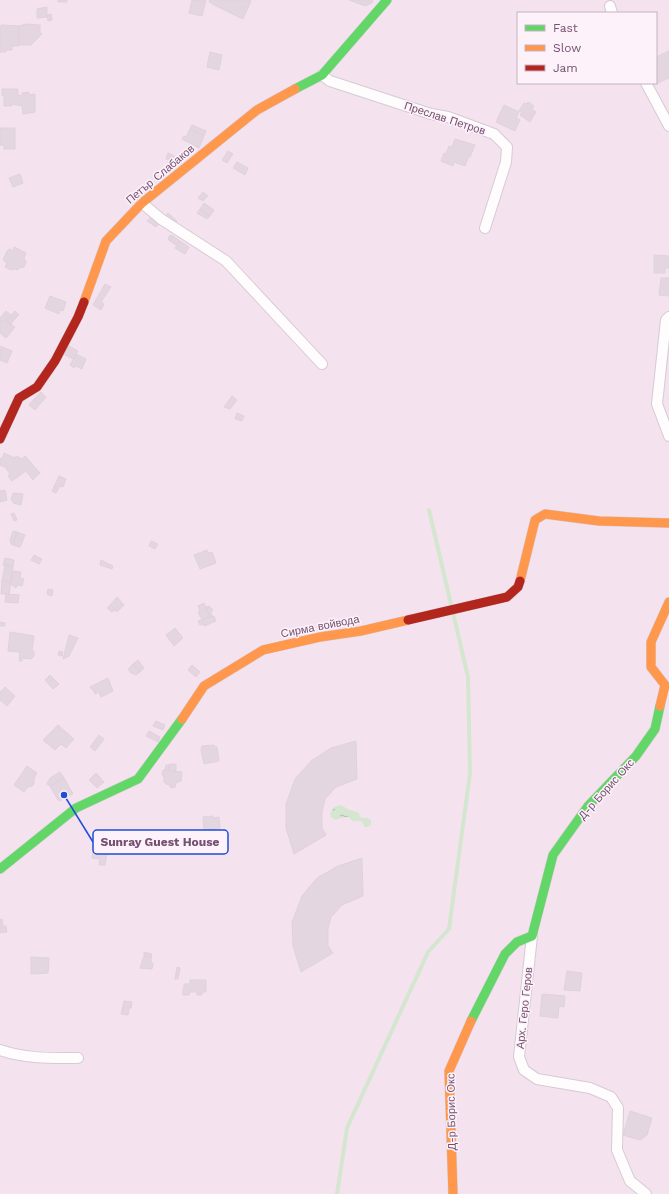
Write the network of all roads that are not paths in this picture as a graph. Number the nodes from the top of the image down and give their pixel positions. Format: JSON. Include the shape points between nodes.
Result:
{"nodes":[{"id":1,"x":387,"y":0,"type":"edge"},
{"id":2,"x":322,"y":75,"type":"junction"},
{"id":3,"x":647,"y":84,"type":"edge"},
{"id":4,"x":669,"y":126,"type":"edge"},
{"id":5,"x":142,"y":204,"type":"junction"},
{"id":6,"x":485,"y":228,"type":"dead end"},
{"id":7,"x":669,"y":317,"type":"edge"},
{"id":8,"x":322,"y":364,"type":"dead end"},
{"id":9,"x":669,"y":436,"type":"edge"},
{"id":10,"x":0,"y":439,"type":"edge"},
{"id":11,"x":669,"y":523,"type":"edge"},
{"id":12,"x":669,"y":602,"type":"edge"},
{"id":13,"x":667,"y":686,"type":"edge"},
{"id":14,"x":0,"y":869,"type":"edge"},
{"id":15,"x":532,"y":936,"type":"junction"},
{"id":16,"x":0,"y":1050,"type":"edge"},
{"id":17,"x":78,"y":1058,"type":"dead end"},
{"id":18,"x":453,"y":1194,"type":"edge"},
{"id":19,"x":646,"y":1194,"type":"edge"}],
"edges":[{"from":1,"to":2,"type":"street","name":"Петър Слабаков"},
{"from":2,"to":5,"type":"street","name":"Петър Слабаков","via":[[257,110]]},
{"from":2,"to":6,"type":"street","name":"Преслав Петров","via":[[330,81],[431,114],[448,117],[494,134],[507,147],[506,162]]},
{"from":3,"to":4,"type":"street"},
{"from":5,"to":8,"type":"street","via":[[226,261]]},
{"from":5,"to":10,"type":"street","name":"Петър Слабаков","via":[[106,241],[78,317],[55,361],[37,387],[19,398]]},
{"from":7,"to":9,"type":"street","via":[[666,320],[657,404]]},
{"from":11,"to":14,"type":"street","name":"Сирма войвода","via":[[599,521],[545,514],[535,520],[518,587],[507,597],[361,631],[263,650],[204,686],[138,778],[76,808]]},
{"from":12,"to":13,"type":"street","name":"Д-р Борис Окс","via":[[652,642],[651,667]]},
{"from":13,"to":15,"type":"street","name":"Д-р Борис Окс","via":[[655,728],[636,756],[588,806],[553,855]]},
{"from":15,"to":18,"type":"street","name":"Д-р Борис Окс","via":[[517,942],[505,954],[449,1071]]},
{"from":15,"to":19,"type":"street","name":"Арх. Геро Геров","via":[[519,1056],[524,1070],[537,1079],[590,1088],[611,1097],[618,1108],[617,1150],[630,1181]]},
{"from":16,"to":17,"type":"street","via":[[15,1055],[42,1058]]}]}
